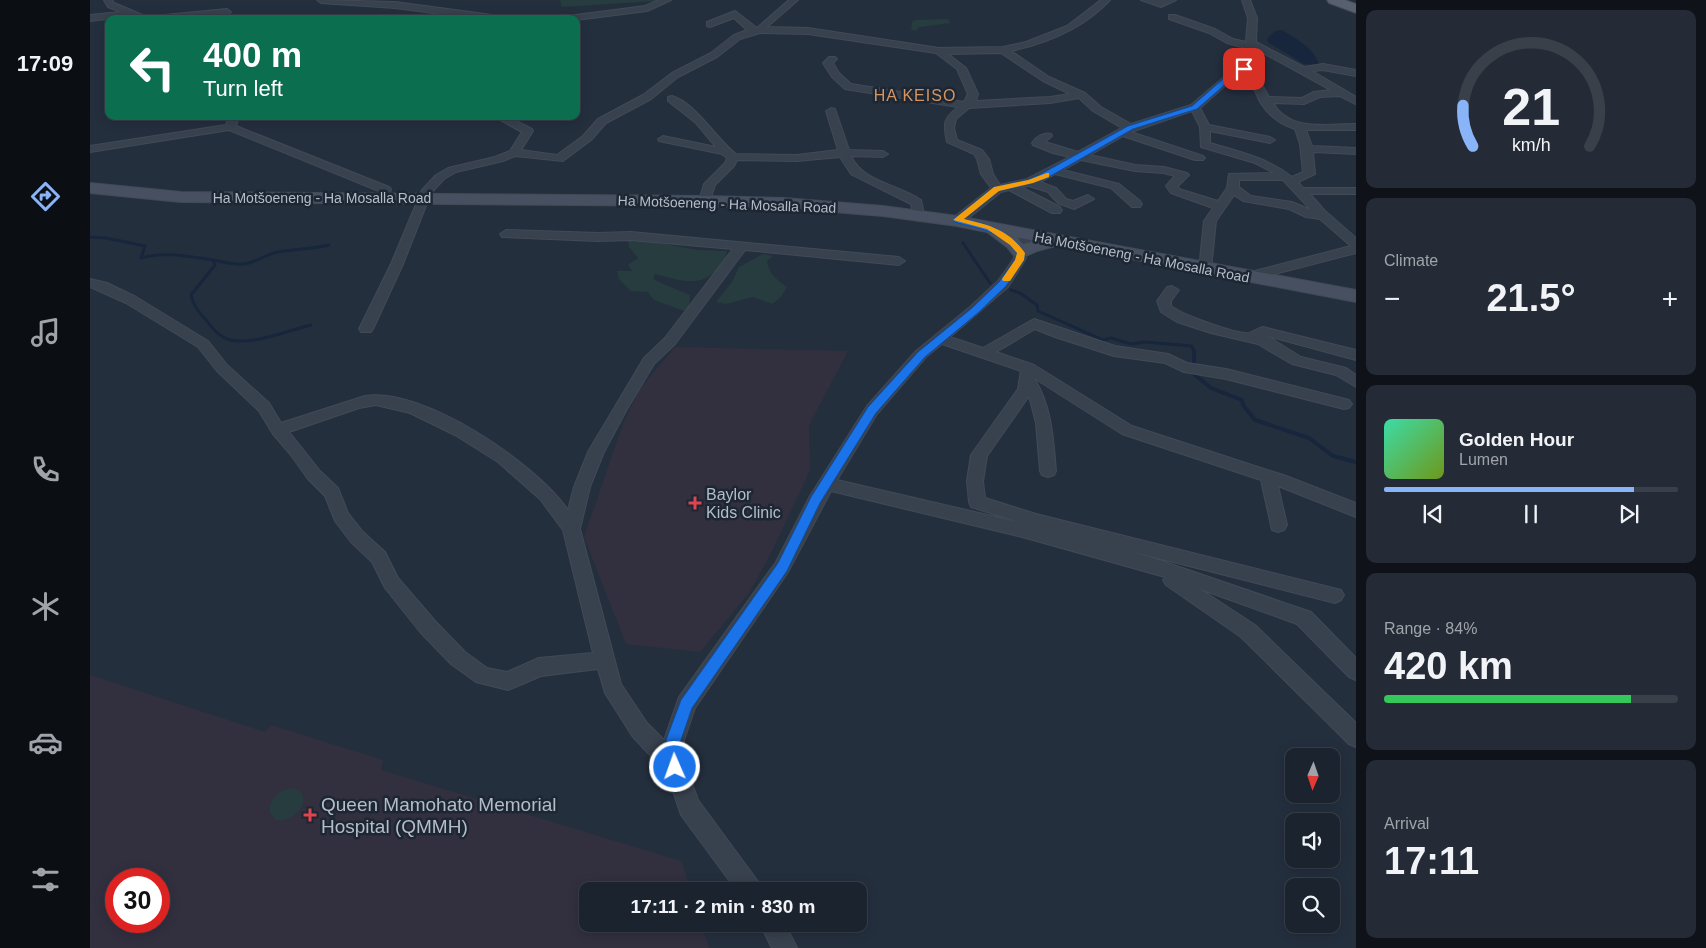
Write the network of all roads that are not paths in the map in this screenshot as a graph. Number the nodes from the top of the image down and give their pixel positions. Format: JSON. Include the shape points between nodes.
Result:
{"nodes":[{"id":1,"x":108,"y":0,"type":"edge"},
{"id":2,"x":321,"y":0,"type":"edge"},
{"id":3,"x":666,"y":0,"type":"edge"},
{"id":4,"x":794,"y":0,"type":"edge"},
{"id":5,"x":1106,"y":0,"type":"edge"},
{"id":6,"x":1145,"y":0,"type":"edge"},
{"id":7,"x":1172,"y":0,"type":"edge"},
{"id":8,"x":1246,"y":0,"type":"edge"},
{"id":9,"x":1335,"y":0,"type":"edge"},
{"id":10,"x":1354,"y":5,"type":"edge"},
{"id":11,"x":227,"y":12,"type":"dead end"},
{"id":12,"x":132,"y":13,"type":"junction"},
{"id":13,"x":717,"y":13,"type":"dead end"},
{"id":14,"x":115,"y":15,"type":"edge"},
{"id":15,"x":137,"y":15,"type":"edge"},
{"id":16,"x":196,"y":15,"type":"edge"},
{"id":17,"x":470,"y":15,"type":"edge"},
{"id":18,"x":731,"y":15,"type":"junction"},
{"id":19,"x":105,"y":16,"type":"edge"},
{"id":20,"x":580,"y":17,"type":"edge"},
{"id":21,"x":1172,"y":17,"type":"dead end"},
{"id":22,"x":90,"y":18,"type":"edge"},
{"id":23,"x":710,"y":24,"type":"dead end"},
{"id":24,"x":757,"y":30,"type":"junction"},
{"id":25,"x":1251,"y":45,"type":"junction"},
{"id":26,"x":1003,"y":50,"type":"junction"},
{"id":27,"x":939,"y":51,"type":"junction"},
{"id":28,"x":1246,"y":58,"type":"junction"},
{"id":29,"x":832,"y":59,"type":"dead end"},
{"id":30,"x":1286,"y":60,"type":"junction"},
{"id":31,"x":1244,"y":69,"type":"junction"},
{"id":32,"x":1303,"y":70,"type":"junction"},
{"id":33,"x":1356,"y":73,"type":"edge"},
{"id":34,"x":1342,"y":92,"type":"junction"},
{"id":35,"x":1081,"y":95,"type":"junction"},
{"id":36,"x":672,"y":99,"type":"dead end"},
{"id":37,"x":1264,"y":99,"type":"junction"},
{"id":38,"x":1356,"y":101,"type":"edge"},
{"id":39,"x":967,"y":105,"type":"junction"},
{"id":40,"x":1194,"y":107,"type":"junction"},
{"id":41,"x":831,"y":111,"type":"dead end"},
{"id":42,"x":506,"y":120,"type":"edge"},
{"id":43,"x":232,"y":122,"type":"edge"},
{"id":44,"x":1204,"y":127,"type":"junction"},
{"id":45,"x":1299,"y":127,"type":"junction"},
{"id":46,"x":1126,"y":130,"type":"junction"},
{"id":47,"x":1352,"y":130,"type":"edge"},
{"id":48,"x":1048,"y":136,"type":"dead end"},
{"id":49,"x":663,"y":139,"type":"dead end"},
{"id":50,"x":1270,"y":140,"type":"dead end"},
{"id":51,"x":1308,"y":149,"type":"junction"},
{"id":52,"x":90,"y":150,"type":"edge"},
{"id":53,"x":1356,"y":151,"type":"edge"},
{"id":54,"x":514,"y":153,"type":"junction"},
{"id":55,"x":845,"y":153,"type":"junction"},
{"id":56,"x":1185,"y":153,"type":"junction"},
{"id":57,"x":729,"y":154,"type":"junction"},
{"id":58,"x":883,"y":154,"type":"dead end"},
{"id":59,"x":1080,"y":155,"type":"junction"},
{"id":60,"x":1199,"y":158,"type":"dead end"},
{"id":61,"x":1055,"y":171,"type":"junction"},
{"id":62,"x":1169,"y":171,"type":"junction"},
{"id":63,"x":1288,"y":179,"type":"junction"},
{"id":64,"x":1030,"y":182,"type":"junction"},
{"id":65,"x":1010,"y":186,"type":"junction"},
{"id":66,"x":90,"y":188,"type":"edge"},
{"id":67,"x":1233,"y":188,"type":"junction"},
{"id":68,"x":997,"y":189,"type":"junction"},
{"id":69,"x":1300,"y":191,"type":"junction"},
{"id":70,"x":1356,"y":191,"type":"edge"},
{"id":71,"x":383,"y":198,"type":"junction"},
{"id":72,"x":424,"y":198,"type":"junction"},
{"id":73,"x":1088,"y":199,"type":"dead end"},
{"id":74,"x":705,"y":201,"type":"junction"},
{"id":75,"x":1136,"y":204,"type":"dead end"},
{"id":76,"x":1220,"y":206,"type":"junction"},
{"id":77,"x":1056,"y":210,"type":"dead end"},
{"id":78,"x":918,"y":215,"type":"junction"},
{"id":79,"x":1324,"y":216,"type":"junction"},
{"id":80,"x":957,"y":220,"type":"junction"},
{"id":81,"x":989,"y":227,"type":"junction"},
{"id":82,"x":506,"y":234,"type":"dead end"},
{"id":83,"x":1027,"y":235,"type":"junction"},
{"id":84,"x":1064,"y":242,"type":"junction"},
{"id":85,"x":1356,"y":244,"type":"edge"},
{"id":86,"x":742,"y":246,"type":"junction"},
{"id":87,"x":1356,"y":249,"type":"edge"},
{"id":88,"x":1021,"y":253,"type":"junction"},
{"id":89,"x":899,"y":261,"type":"dead end"},
{"id":90,"x":1205,"y":269,"type":"junction"},
{"id":91,"x":1248,"y":277,"type":"junction"},
{"id":92,"x":90,"y":283,"type":"edge"},
{"id":93,"x":1172,"y":290,"type":"dead end"},
{"id":94,"x":1356,"y":296,"type":"edge"},
{"id":95,"x":366,"y":329,"type":"dead end"},
{"id":96,"x":940,"y":339,"type":"junction"},
{"id":97,"x":1262,"y":340,"type":"junction"},
{"id":98,"x":985,"y":352,"type":"junction"},
{"id":99,"x":1356,"y":354,"type":"edge"},
{"id":100,"x":1028,"y":373,"type":"junction"},
{"id":101,"x":1356,"y":382,"type":"edge"},
{"id":102,"x":1344,"y":404,"type":"dead end"},
{"id":103,"x":278,"y":430,"type":"junction"},
{"id":104,"x":1048,"y":472,"type":"dead end"},
{"id":105,"x":1268,"y":476,"type":"junction"},
{"id":106,"x":826,"y":484,"type":"junction"},
{"id":107,"x":1356,"y":510,"type":"edge"},
{"id":108,"x":1278,"y":525,"type":"dead end"},
{"id":109,"x":571,"y":529,"type":"junction"},
{"id":110,"x":1150,"y":564,"type":"junction"},
{"id":111,"x":1334,"y":595,"type":"dead end"},
{"id":112,"x":605,"y":660,"type":"junction"},
{"id":113,"x":1356,"y":671,"type":"edge"},
{"id":114,"x":1356,"y":737,"type":"edge"},
{"id":115,"x":675,"y":767,"type":"junction"},
{"id":116,"x":744,"y":882,"type":"edge"},
{"id":117,"x":768,"y":932,"type":"edge"},
{"id":118,"x":776,"y":932,"type":"edge"},
{"id":119,"x":772,"y":948,"type":"edge"},
{"id":120,"x":785,"y":948,"type":"edge"}],
"edges":[{"from":1,"to":12,"type":"street","via":[[111,5]]},
{"from":2,"to":17,"type":"street"},
{"from":3,"to":20,"type":"street","via":[[647,8]]},
{"from":4,"to":24,"type":"street"},
{"from":5,"to":26,"type":"street","via":[[1070,28]]},
{"from":6,"to":7,"type":"street","via":[[1160,4]]},
{"from":8,"to":25,"type":"street","via":[[1254,13]]},
{"from":9,"to":10,"type":"main road"},
{"from":11,"to":16,"type":"street"},
{"from":12,"to":14,"type":"street"},
{"from":12,"to":15,"type":"street"},
{"from":13,"to":18,"type":"street"},
{"from":18,"to":23,"type":"street"},
{"from":18,"to":24,"type":"street","via":[[739,16]]},
{"from":19,"to":22,"type":"street"},
{"from":21,"to":25,"type":"street"},
{"from":24,"to":27,"type":"street","via":[[808,31]]},
{"from":24,"to":54,"type":"street","via":[[737,36],[714,54],[675,75],[647,97],[602,121],[587,138],[559,159]]},
{"from":25,"to":28,"type":"street"},
{"from":25,"to":30,"type":"street"},
{"from":26,"to":27,"type":"street"},
{"from":26,"to":35,"type":"street","via":[[1046,79]]},
{"from":27,"to":39,"type":"street","via":[[961,68],[973,94]]},
{"from":28,"to":30,"type":"street"},
{"from":28,"to":31,"type":"street"},
{"from":29,"to":39,"type":"street","via":[[828,63],[830,68],[848,87]]},
{"from":30,"to":32,"type":"street"},
{"from":31,"to":37,"type":"street","via":[[1253,75]]},
{"from":31,"to":40,"type":"street","via":[[1233,74]]},
{"from":32,"to":33,"type":"street","via":[[1323,67]]},
{"from":32,"to":34,"type":"street"},
{"from":34,"to":37,"type":"street","via":[[1318,94],[1297,102]]},
{"from":34,"to":38,"type":"street"},
{"from":35,"to":39,"type":"street"},
{"from":35,"to":46,"type":"street"},
{"from":36,"to":57,"type":"street","via":[[700,121]]},
{"from":37,"to":45,"type":"street","via":[[1285,125]]},
{"from":39,"to":68,"type":"street","via":[[951,118],[952,142],[978,152]]},
{"from":40,"to":44,"type":"street"},
{"from":40,"to":46,"type":"street"},
{"from":41,"to":55,"type":"street"},
{"from":42,"to":54,"type":"street","via":[[528,131]]},
{"from":43,"to":52,"type":"street"},
{"from":43,"to":71,"type":"street","via":[[386,189]]},
{"from":44,"to":50,"type":"street"},
{"from":44,"to":63,"type":"street","via":[[1205,146],[1259,161]]},
{"from":45,"to":47,"type":"street"},
{"from":45,"to":51,"type":"street"},
{"from":46,"to":56,"type":"street"},
{"from":46,"to":59,"type":"street"},
{"from":48,"to":59,"type":"street","via":[[1036,143]]},
{"from":49,"to":57,"type":"street"},
{"from":51,"to":53,"type":"street"},
{"from":51,"to":63,"type":"street","via":[[1309,174]]},
{"from":54,"to":72,"type":"street","via":[[452,170],[433,184]]},
{"from":55,"to":57,"type":"street","via":[[797,158]]},
{"from":55,"to":58,"type":"street"},
{"from":55,"to":78,"type":"street","via":[[850,168],[867,179],[911,197],[918,203]]},
{"from":56,"to":60,"type":"street"},
{"from":56,"to":62,"type":"street"},
{"from":57,"to":74,"type":"street","via":[[730,164],[710,184]]},
{"from":59,"to":61,"type":"street"},
{"from":59,"to":62,"type":"street","via":[[1135,168]]},
{"from":61,"to":64,"type":"street"},
{"from":61,"to":75,"type":"street","via":[[1115,186]]},
{"from":62,"to":76,"type":"street","via":[[1184,175],[1172,186],[1175,191]]},
{"from":63,"to":67,"type":"street","via":[[1233,176]]},
{"from":63,"to":69,"type":"street"},
{"from":64,"to":65,"type":"street"},
{"from":64,"to":73,"type":"street","via":[[1052,190],[1062,201],[1074,205]]},
{"from":65,"to":68,"type":"street"},
{"from":65,"to":77,"type":"street"},
{"from":66,"to":71,"type":"main road","name":"Ha Motšoeneng - Ha Mosalla Road","via":[[181,197]]},
{"from":67,"to":76,"type":"street"},
{"from":67,"to":79,"type":"street","via":[[1247,199],[1292,206]]},
{"from":68,"to":80,"type":"street"},
{"from":69,"to":70,"type":"street"},
{"from":69,"to":79,"type":"street"},
{"from":71,"to":72,"type":"main road","name":"Ha Motšoeneng - Ha Mosalla Road"},
{"from":72,"to":74,"type":"main road","name":"Ha Motšoeneng - Ha Mosalla Road"},
{"from":72,"to":95,"type":"street"},
{"from":74,"to":78,"type":"main road","name":"Ha Motšoeneng - Ha Mosalla Road","via":[[784,203]]},
{"from":76,"to":90,"type":"street","via":[[1210,221]]},
{"from":78,"to":80,"type":"main road","name":"Ha Motšoeneng - Ha Mosalla Road"},
{"from":79,"to":85,"type":"street"},
{"from":80,"to":81,"type":"main road","name":"Ha Motšoeneng - Ha Mosalla Road"},
{"from":81,"to":83,"type":"main road","name":"Ha Motšoeneng - Ha Mosalla Road"},
{"from":81,"to":88,"type":"main road","via":[[1013,243]]},
{"from":82,"to":86,"type":"street","via":[[631,236]]},
{"from":83,"to":84,"type":"main road","name":"Ha Motšoeneng - Ha Mosalla Road"},
{"from":83,"to":88,"type":"street"},
{"from":84,"to":88,"type":"main road","via":[[1039,244]]},
{"from":84,"to":90,"type":"main road","name":"Ha Motšoeneng - Ha Mosalla Road"},
{"from":86,"to":89,"type":"street"},
{"from":86,"to":109,"type":"street","via":[[670,342],[649,361],[620,408],[596,452],[582,487]]},
{"from":87,"to":91,"type":"street"},
{"from":88,"to":96,"type":"street","via":[[1020,260],[1003,284]]},
{"from":90,"to":91,"type":"main road","name":"Ha Motšoeneng - Ha Mosalla Road"},
{"from":91,"to":94,"type":"main road","name":"Ha Motšoeneng - Ha Mosalla Road"},
{"from":92,"to":103,"type":"street","via":[[131,300],[203,344],[222,368],[264,407]]},
{"from":93,"to":97,"type":"street","via":[[1164,301],[1166,309],[1176,317]]},
{"from":96,"to":98,"type":"street"},
{"from":96,"to":106,"type":"street","via":[[922,354],[872,410]]},
{"from":97,"to":99,"type":"street","via":[[1255,334],[1263,331]]},
{"from":97,"to":101,"type":"street","via":[[1297,361],[1341,371]]},
{"from":98,"to":100,"type":"street"},
{"from":98,"to":102,"type":"street","via":[[1034,323],[1114,351],[1168,359],[1184,367],[1226,374]]},
{"from":100,"to":104,"type":"street","via":[[1042,407]]},
{"from":100,"to":105,"type":"street","via":[[1127,430]]},
{"from":100,"to":111,"type":"street","via":[[1025,390],[979,455],[975,481],[977,502],[1036,520]]},
{"from":103,"to":109,"type":"street","via":[[355,404],[374,400],[396,402],[446,422],[509,463],[536,483]]},
{"from":103,"to":112,"type":"street","via":[[332,493],[341,516],[357,537],[379,557],[391,583],[458,658],[483,676],[508,681],[539,667]]},
{"from":105,"to":107,"type":"street"},
{"from":105,"to":108,"type":"street"},
{"from":106,"to":110,"type":"street"},
{"from":106,"to":115,"type":"street","via":[[782,567],[686,704],[674,740]]},
{"from":109,"to":112,"type":"street"},
{"from":110,"to":113,"type":"street","via":[[1304,618]]},
{"from":110,"to":114,"type":"street","via":[[1248,631]]},
{"from":112,"to":115,"type":"street","via":[[612,687],[640,730]]},
{"from":115,"to":116,"type":"street","via":[[690,807]]},
{"from":117,"to":119,"type":"street"},
{"from":118,"to":120,"type":"street"}]}
